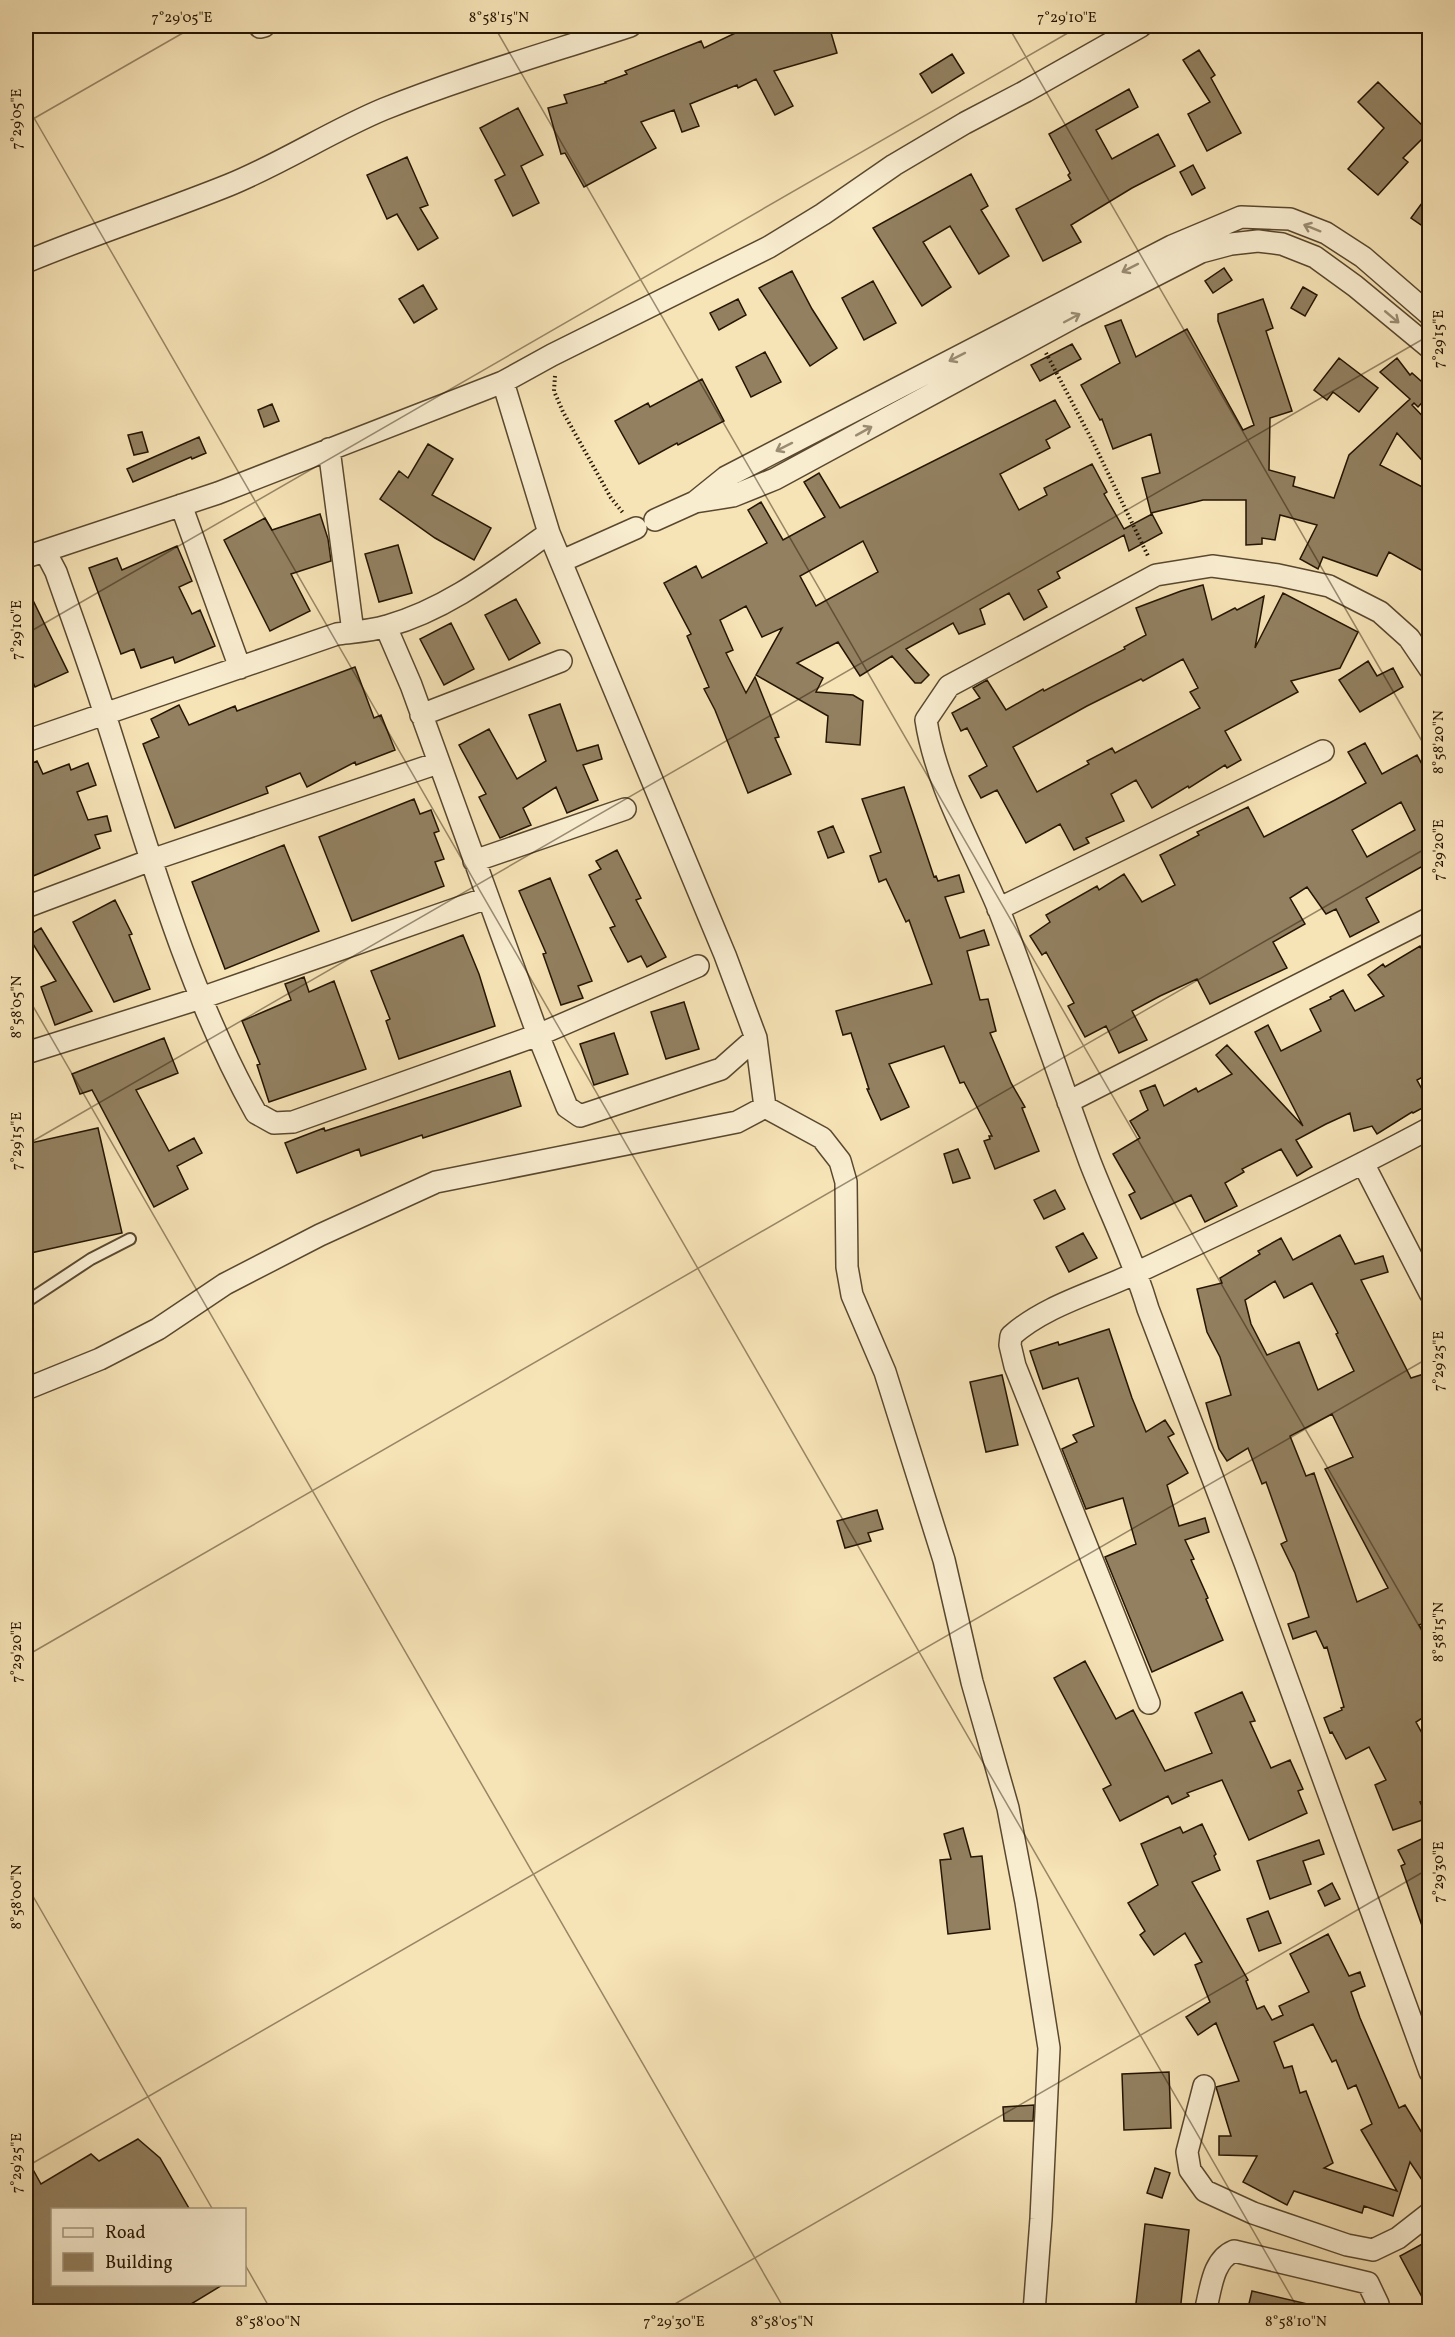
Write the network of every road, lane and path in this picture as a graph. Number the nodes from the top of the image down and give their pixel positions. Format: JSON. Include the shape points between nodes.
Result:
{"nodes":[{"id":1,"x":630,"y":26,"type":"edge"},
{"id":2,"x":1127,"y":28,"type":"edge"},
{"id":3,"x":26,"y":262,"type":"edge"},
{"id":4,"x":1430,"y":315,"type":"edge"},
{"id":5,"x":1032,"y":329,"type":"junction"},
{"id":6,"x":1430,"y":348,"type":"edge"},
{"id":7,"x":552,"y":355,"type":"junction"},
{"id":8,"x":503,"y":382,"type":"junction"},
{"id":9,"x":328,"y":449,"type":"junction"},
{"id":10,"x":181,"y":505,"type":"junction"},
{"id":11,"x":646,"y":524,"type":"junction"},
{"id":12,"x":549,"y":533,"type":"junction"},
{"id":13,"x":35,"y":554,"type":"edge"},
{"id":14,"x":562,"y":561,"type":"junction"},
{"id":15,"x":1156,"y":575,"type":"junction"},
{"id":16,"x":386,"y":627,"type":"junction"},
{"id":17,"x":353,"y":632,"type":"junction"},
{"id":18,"x":561,"y":661,"type":"dead end"},
{"id":19,"x":240,"y":668,"type":"junction"},
{"id":20,"x":1430,"y":669,"type":"edge"},
{"id":21,"x":105,"y":714,"type":"junction"},
{"id":22,"x":421,"y":715,"type":"junction"},
{"id":23,"x":26,"y":741,"type":"edge"},
{"id":24,"x":1323,"y":752,"type":"dead end"},
{"id":25,"x":438,"y":763,"type":"junction"},
{"id":26,"x":626,"y":808,"type":"dead end"},
{"id":27,"x":151,"y":860,"type":"junction"},
{"id":28,"x":474,"y":861,"type":"junction"},
{"id":29,"x":487,"y":898,"type":"junction"},
{"id":30,"x":26,"y":907,"type":"edge"},
{"id":31,"x":998,"y":909,"type":"junction"},
{"id":32,"x":1430,"y":918,"type":"edge"},
{"id":33,"x":698,"y":966,"type":"dead end"},
{"id":34,"x":201,"y":998,"type":"junction"},
{"id":35,"x":538,"y":1035,"type":"junction"},
{"id":36,"x":756,"y":1038,"type":"junction"},
{"id":37,"x":26,"y":1053,"type":"edge"},
{"id":38,"x":1068,"y":1102,"type":"junction"},
{"id":39,"x":765,"y":1107,"type":"junction"},
{"id":40,"x":1430,"y":1128,"type":"edge"},
{"id":41,"x":1363,"y":1163,"type":"junction"},
{"id":42,"x":130,"y":1239,"type":"dead end"},
{"id":43,"x":1137,"y":1273,"type":"junction"},
{"id":44,"x":1430,"y":1293,"type":"edge"},
{"id":45,"x":26,"y":1302,"type":"edge"},
{"id":46,"x":26,"y":1389,"type":"edge"},
{"id":47,"x":1149,"y":1703,"type":"dead end"},
{"id":48,"x":1430,"y":2072,"type":"edge"},
{"id":49,"x":1204,"y":2086,"type":"dead end"},
{"id":50,"x":1430,"y":2213,"type":"edge"},
{"id":51,"x":1034,"y":2312,"type":"edge"},
{"id":52,"x":1205,"y":2312,"type":"edge"},
{"id":53,"x":1376,"y":2312,"type":"edge"}],
"edges":[{"from":1,"to":3,"type":"street","via":[[385,109],[328,134],[261,171]]},
{"from":2,"to":7,"type":"street","via":[[894,165],[769,247]]},
{"from":4,"to":5,"type":"street","one_way":true,"via":[[1363,257],[1326,233],[1290,219],[1241,217],[1172,246]]},
{"from":5,"to":6,"type":"street","one_way":true,"via":[[1201,252],[1258,241],[1282,244],[1315,257]]},
{"from":5,"to":11,"type":"street","via":[[726,477],[695,502]]},
{"from":5,"to":15,"type":"path","via":[[1093,442]]},
{"from":7,"to":8,"type":"street"},
{"from":7,"to":11,"type":"path","via":[[556,371],[554,391],[563,412],[611,498]]},
{"from":8,"to":9,"type":"street"},
{"from":8,"to":12,"type":"street"},
{"from":9,"to":10,"type":"street"},
{"from":9,"to":17,"type":"street"},
{"from":10,"to":13,"type":"street"},
{"from":10,"to":19,"type":"street"},
{"from":11,"to":14,"type":"street"},
{"from":12,"to":14,"type":"street"},
{"from":12,"to":16,"type":"street","via":[[481,582]]},
{"from":13,"to":21,"type":"street","via":[[56,572]]},
{"from":14,"to":36,"type":"street"},
{"from":15,"to":20,"type":"street","via":[[1212,566],[1329,586],[1380,612],[1409,638]]},
{"from":15,"to":31,"type":"street","via":[[948,686],[926,720],[952,802]]},
{"from":16,"to":17,"type":"street"},
{"from":16,"to":22,"type":"street"},
{"from":17,"to":19,"type":"street"},
{"from":18,"to":22,"type":"street"},
{"from":19,"to":21,"type":"street"},
{"from":21,"to":23,"type":"street"},
{"from":21,"to":27,"type":"street"},
{"from":22,"to":25,"type":"street"},
{"from":24,"to":31,"type":"street"},
{"from":25,"to":27,"type":"street"},
{"from":25,"to":28,"type":"street"},
{"from":26,"to":28,"type":"street"},
{"from":27,"to":30,"type":"street"},
{"from":27,"to":34,"type":"street"},
{"from":28,"to":29,"type":"street"},
{"from":29,"to":34,"type":"street"},
{"from":29,"to":35,"type":"street"},
{"from":31,"to":38,"type":"street"},
{"from":32,"to":38,"type":"street"},
{"from":33,"to":35,"type":"street"},
{"from":34,"to":35,"type":"street","via":[[256,1113],[274,1123],[293,1122]]},
{"from":34,"to":37,"type":"street"},
{"from":35,"to":36,"type":"street","via":[[567,1107],[580,1116],[721,1069]]},
{"from":36,"to":39,"type":"street"},
{"from":38,"to":43,"type":"street"},
{"from":39,"to":46,"type":"street","via":[[737,1122],[436,1182],[225,1284],[158,1329],[100,1359]]},
{"from":39,"to":51,"type":"street","via":[[822,1138],[840,1161],[846,1182],[847,1267],[852,1295],[885,1372],[944,1560],[972,1682],[1008,1808],[1049,2048]]},
{"from":40,"to":41,"type":"street"},
{"from":41,"to":43,"type":"street"},
{"from":41,"to":44,"type":"street"},
{"from":42,"to":45,"type":"lane","via":[[91,1259]]},
{"from":43,"to":47,"type":"street","via":[[1041,1315],[1011,1336],[1011,1345],[1020,1377]]},
{"from":43,"to":48,"type":"street"},
{"from":49,"to":50,"type":"street","via":[[1187,2152],[1190,2170],[1204,2191],[1253,2213],[1373,2250],[1398,2238]]},
{"from":52,"to":53,"type":"street","via":[[1218,2261],[1234,2251],[1368,2283],[1378,2304]]}]}
